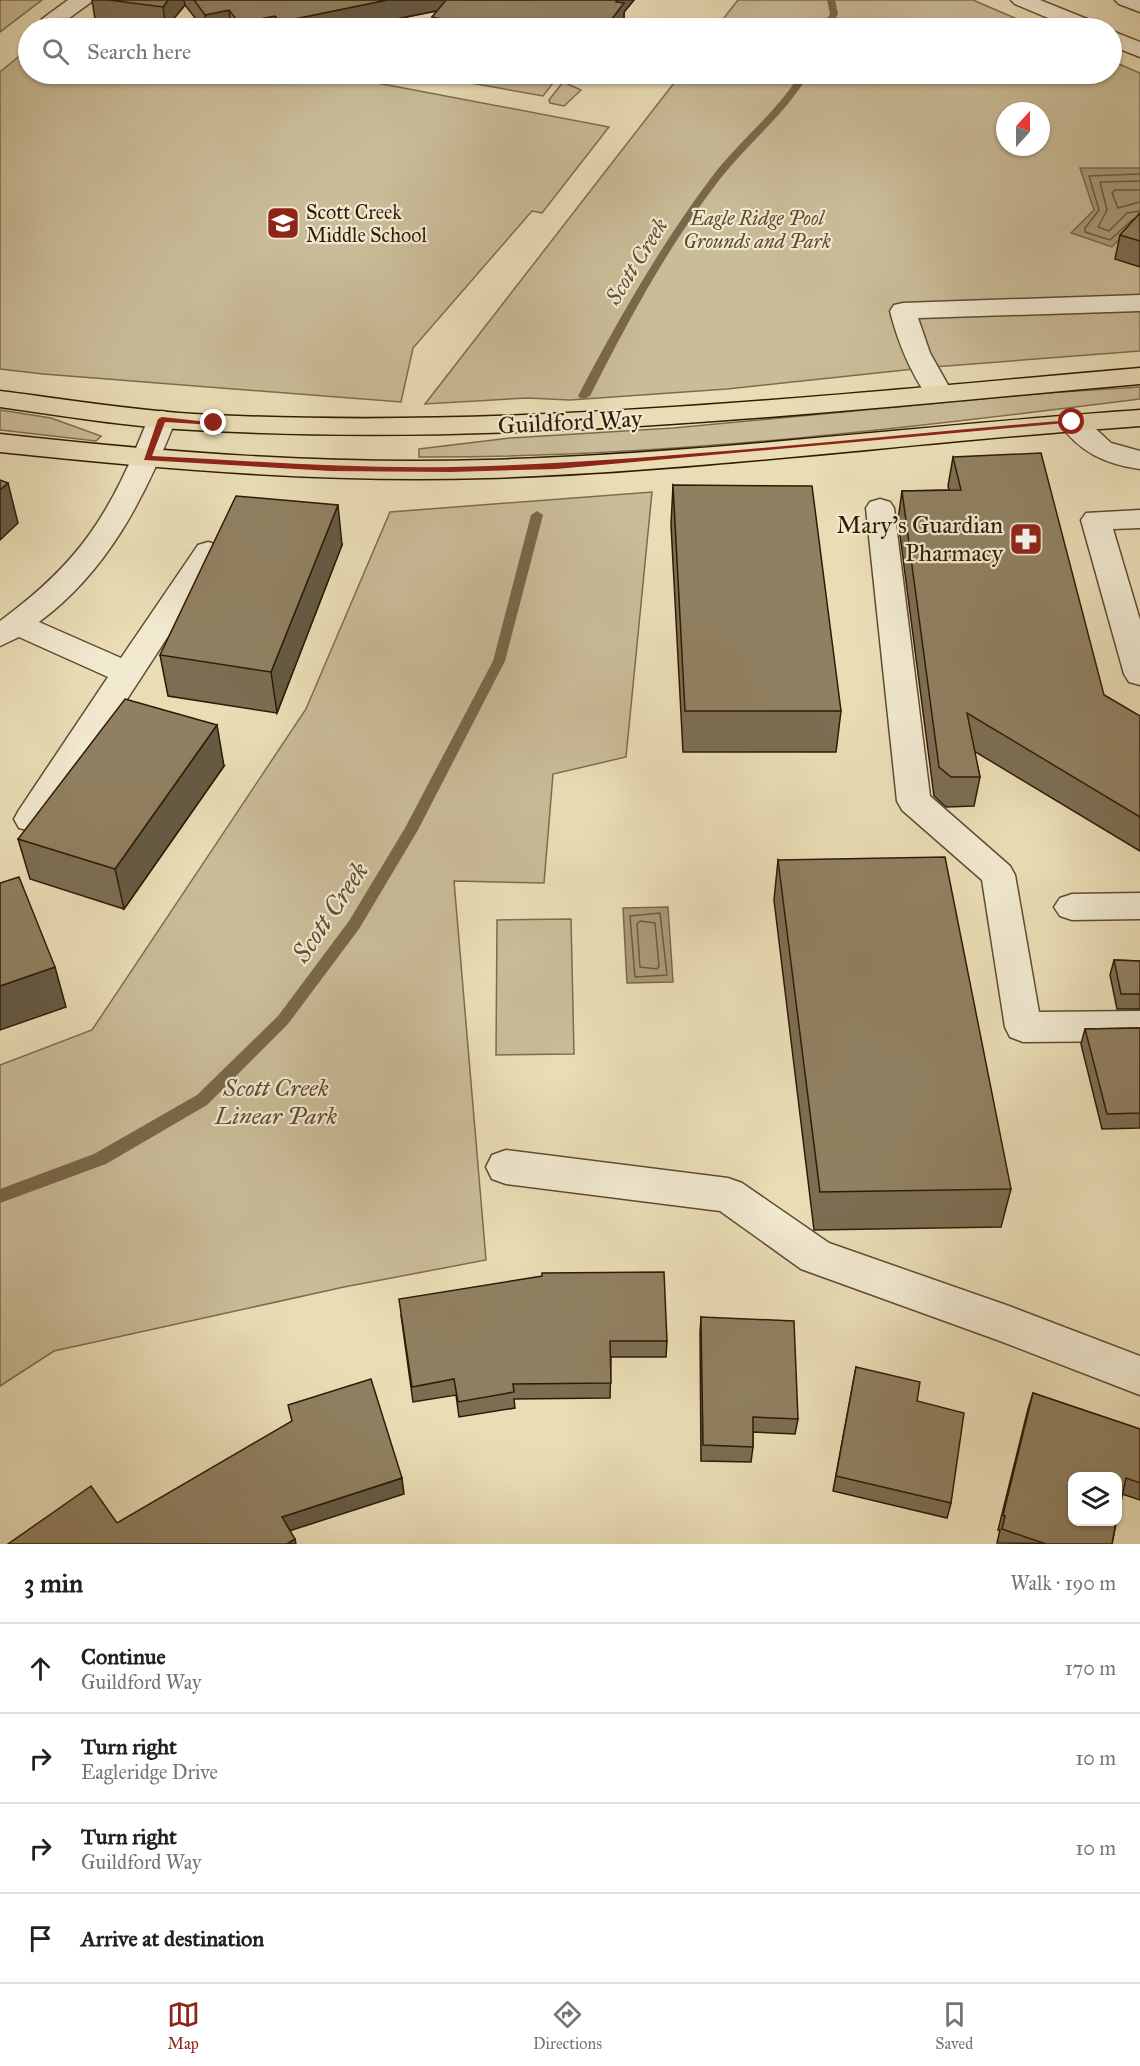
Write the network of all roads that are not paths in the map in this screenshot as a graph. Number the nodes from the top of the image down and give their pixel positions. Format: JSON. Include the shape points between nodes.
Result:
{"nodes":[{"id":1,"x":83,"y":0,"type":"edge"},
{"id":2,"x":1023,"y":0,"type":"edge"},
{"id":3,"x":1126,"y":0,"type":"edge"},
{"id":4,"x":1140,"y":6,"type":"edge"},
{"id":5,"x":55,"y":18,"type":"edge"},
{"id":6,"x":1065,"y":18,"type":"edge"},
{"id":7,"x":1122,"y":42,"type":"edge"},
{"id":8,"x":1140,"y":50,"type":"edge"},
{"id":9,"x":1140,"y":303,"type":"edge"},
{"id":10,"x":1140,"y":376,"type":"edge"},
{"id":11,"x":938,"y":392,"type":"junction"},
{"id":12,"x":0,"y":399,"type":"edge"},
{"id":13,"x":1140,"y":418,"type":"edge"},
{"id":14,"x":162,"y":419,"type":"junction"},
{"id":15,"x":1072,"y":422,"type":"junction"},
{"id":16,"x":0,"y":443,"type":"edge"},
{"id":17,"x":147,"y":458,"type":"junction"},
{"id":18,"x":1140,"y":460,"type":"edge"},
{"id":19,"x":880,"y":508,"type":"dead end"},
{"id":20,"x":1140,"y":519,"type":"edge"},
{"id":21,"x":208,"y":552,"type":"edge"},
{"id":22,"x":8,"y":630,"type":"edge"},
{"id":23,"x":129,"y":674,"type":"junction"},
{"id":24,"x":1140,"y":674,"type":"edge"},
{"id":25,"x":31,"y":819,"type":"edge"},
{"id":26,"x":1140,"y":906,"type":"edge"},
{"id":27,"x":1072,"y":907,"type":"dead end"},
{"id":28,"x":1140,"y":1026,"type":"edge"},
{"id":29,"x":506,"y":1167,"type":"dead end"},
{"id":30,"x":1140,"y":1376,"type":"edge"}],
"edges":[{"from":1,"to":5,"type":"street"},
{"from":2,"to":6,"type":"street"},
{"from":3,"to":4,"type":"street"},
{"from":7,"to":8,"type":"street"},
{"from":9,"to":11,"type":"street","via":[[903,311],[924,372]]},
{"from":10,"to":11,"type":"main road","name":"Guildford Way"},
{"from":11,"to":14,"type":"main road","name":"Guildford Way","via":[[539,425],[351,427]]},
{"from":12,"to":14,"type":"main road","name":"Guildford Way"},
{"from":13,"to":15,"type":"main road","name":"Guildford Way"},
{"from":14,"to":17,"type":"street"},
{"from":15,"to":17,"type":"main road","name":"Guildford Way","via":[[556,466],[450,470],[331,468]]},
{"from":15,"to":18,"type":"street","via":[[1088,442],[1118,458]]},
{"from":16,"to":17,"type":"main road","name":"Guildford Way"},
{"from":17,"to":22,"type":"street","via":[[104,535],[68,582]]},
{"from":19,"to":28,"type":"street","via":[[914,801],[998,874],[1023,1027]]},
{"from":20,"to":24,"type":"street","via":[[1096,520]]},
{"from":21,"to":23,"type":"street"},
{"from":22,"to":23,"type":"street"},
{"from":23,"to":25,"type":"street"},
{"from":26,"to":27,"type":"street"},
{"from":29,"to":30,"type":"street","via":[[728,1195],[815,1256]]}]}
